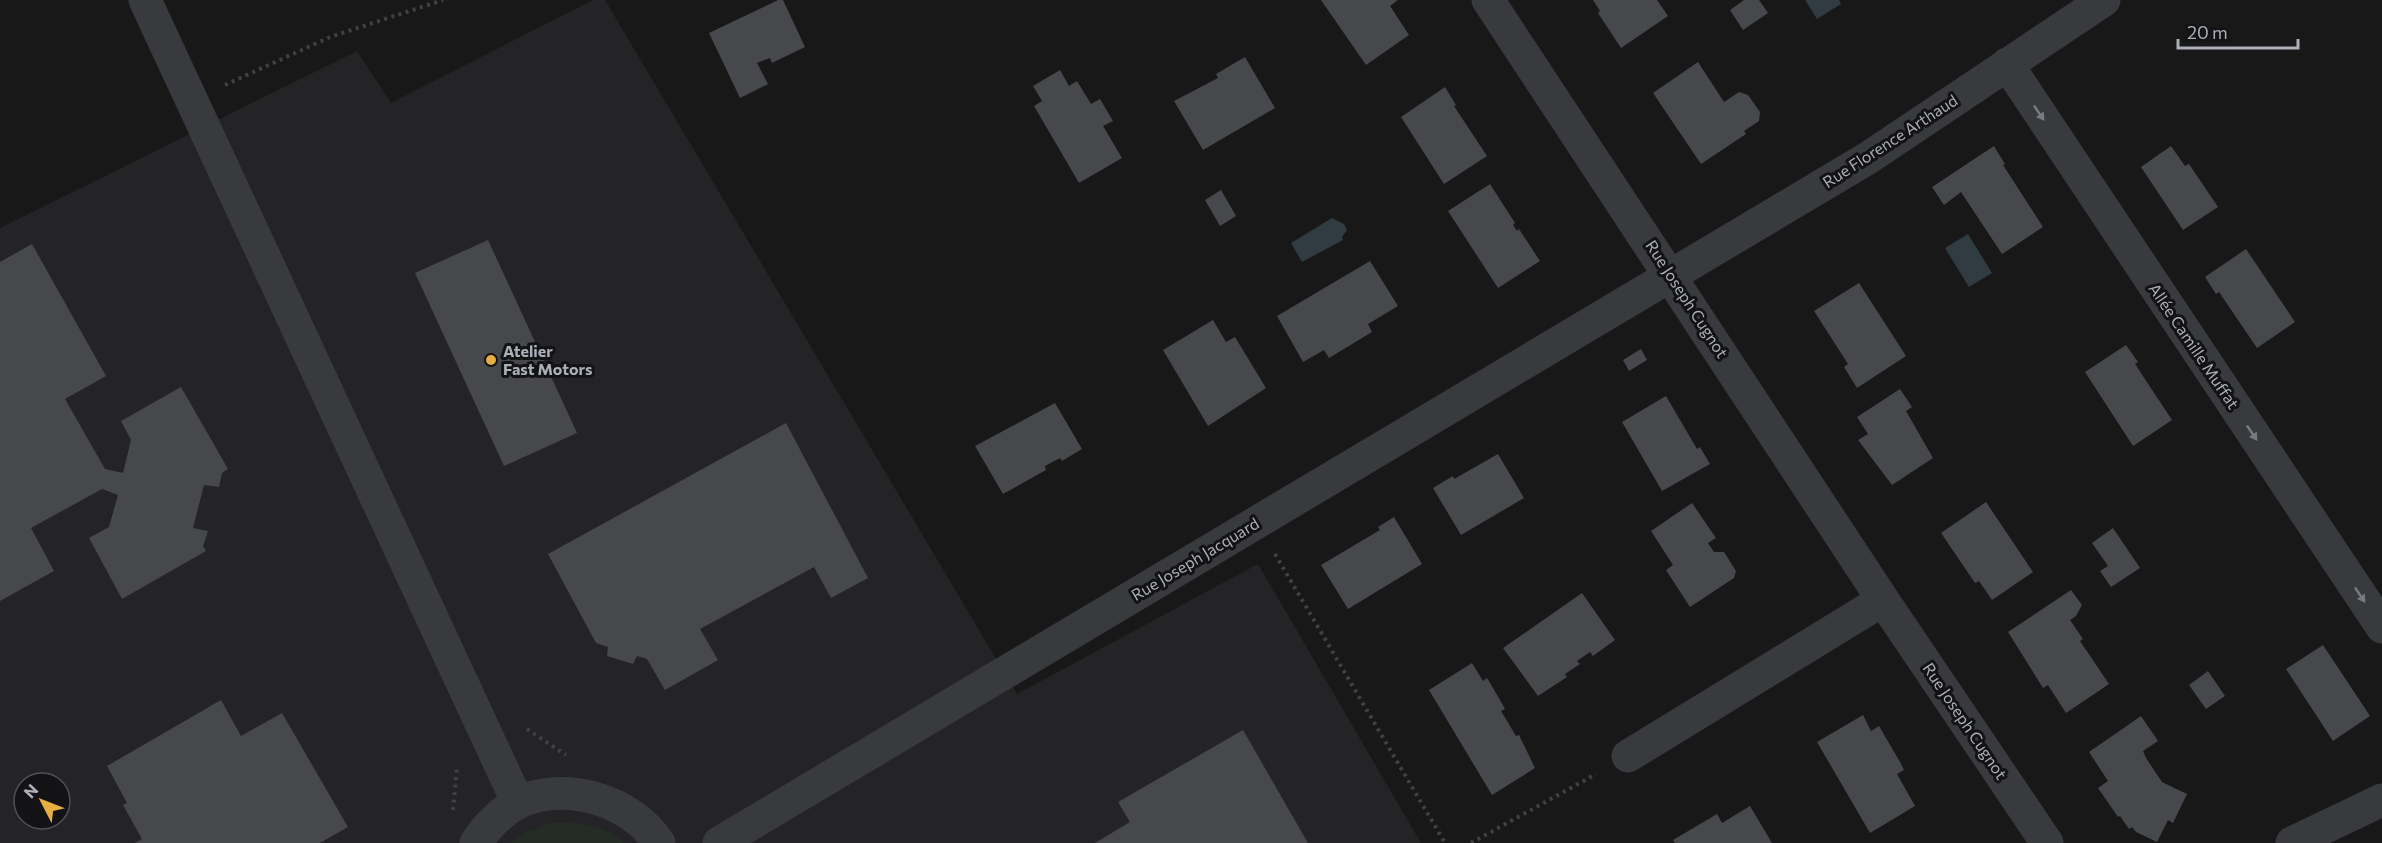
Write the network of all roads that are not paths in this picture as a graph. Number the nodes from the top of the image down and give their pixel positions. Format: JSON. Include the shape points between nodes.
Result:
{"nodes":[{"id":1,"x":145,"y":0,"type":"edge"},
{"id":2,"x":1488,"y":0,"type":"edge"},
{"id":3,"x":2104,"y":0,"type":"edge"},
{"id":4,"x":2007,"y":64,"type":"junction"},
{"id":5,"x":1671,"y":275,"type":"junction"},
{"id":6,"x":1884,"y":600,"type":"junction"},
{"id":7,"x":2382,"y":627,"type":"edge"},
{"id":8,"x":1628,"y":756,"type":"road end"},
{"id":9,"x":2382,"y":800,"type":"edge"},
{"id":10,"x":518,"y":802,"type":"junction"},
{"id":11,"x":2303,"y":837,"type":"edge"},
{"id":12,"x":476,"y":843,"type":"edge"},
{"id":13,"x":659,"y":843,"type":"edge"},
{"id":14,"x":719,"y":843,"type":"edge"},
{"id":15,"x":2047,"y":843,"type":"edge"}],
"edges":[{"from":1,"to":10,"type":"street"},
{"from":2,"to":5,"type":"street","name":"Rue Joseph Cugnot"},
{"from":3,"to":4,"type":"street","name":"Rue Florence Arthaud"},
{"from":4,"to":5,"type":"street","name":"Rue Florence Arthaud","via":[[1868,158]]},
{"from":4,"to":7,"type":"street","name":"Allée Camille Muffat","one_way":true},
{"from":5,"to":6,"type":"street","name":"Rue Joseph Cugnot"},
{"from":5,"to":14,"type":"street","name":"Rue Joseph Jacquard"},
{"from":6,"to":8,"type":"street"},
{"from":6,"to":15,"type":"street","name":"Rue Joseph Cugnot"},
{"from":9,"to":11,"type":"street"},
{"from":10,"to":12,"type":"street","via":[[485,829]]},
{"from":10,"to":13,"type":"street","via":[[557,794],[595,798],[621,807],[653,833]]}]}
